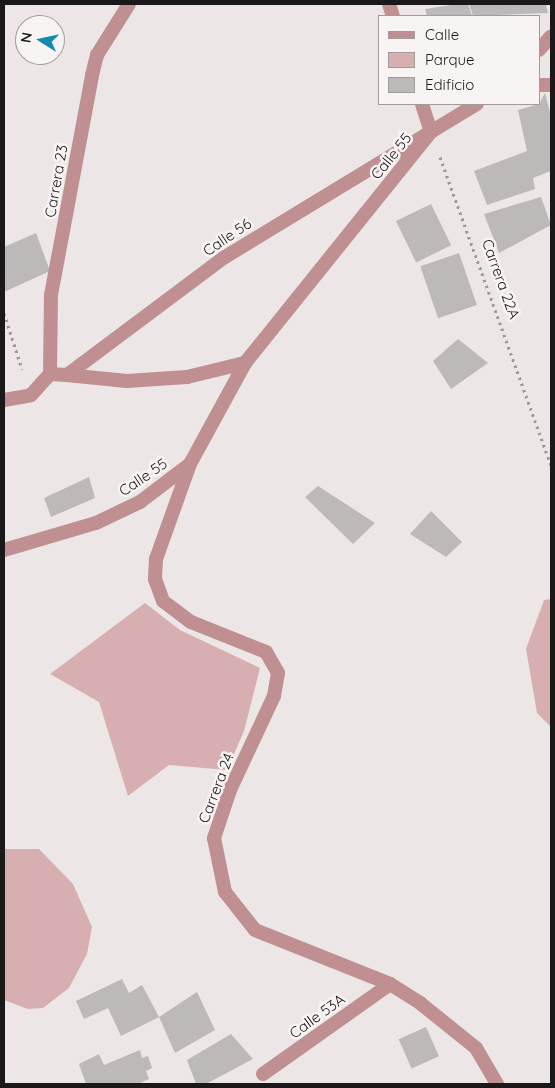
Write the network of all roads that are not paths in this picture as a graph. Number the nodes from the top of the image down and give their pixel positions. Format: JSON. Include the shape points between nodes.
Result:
{"nodes":[{"id":1,"x":130,"y":4,"type":"edge"},
{"id":2,"x":551,"y":36,"type":"edge"},
{"id":3,"x":540,"y":49,"type":"edge"},
{"id":4,"x":422,"y":105,"type":"edge"},
{"id":5,"x":475,"y":105,"type":"edge"},
{"id":6,"x":431,"y":132,"type":"junction"},
{"id":7,"x":245,"y":363,"type":"junction"},
{"id":8,"x":50,"y":374,"type":"junction"},
{"id":9,"x":67,"y":376,"type":"junction"},
{"id":10,"x":4,"y":400,"type":"edge"},
{"id":11,"x":190,"y":464,"type":"junction"},
{"id":12,"x":4,"y":550,"type":"edge"},
{"id":13,"x":390,"y":984,"type":"junction"},
{"id":14,"x":263,"y":1074,"type":"dead end"},
{"id":15,"x":497,"y":1084,"type":"edge"}],
"edges":[{"from":1,"to":8,"type":"street","name":"Carrera 23","via":[[98,55],[92,75],[51,295]]},
{"from":2,"to":3,"type":"street"},
{"from":4,"to":6,"type":"street"},
{"from":5,"to":6,"type":"street","name":"Calle 56"},
{"from":6,"to":7,"type":"street","name":"Calle 55"},
{"from":6,"to":9,"type":"street","name":"Calle 56","via":[[224,257]]},
{"from":7,"to":9,"type":"street","via":[[187,377],[127,381]]},
{"from":7,"to":11,"type":"street","name":"Calle 55"},
{"from":8,"to":9,"type":"street"},
{"from":8,"to":10,"type":"street","via":[[31,395]]},
{"from":11,"to":12,"type":"street","name":"Calle 55","via":[[140,502],[96,523]]},
{"from":11,"to":13,"type":"street","name":"Carrera 24","via":[[156,559],[155,579],[163,601],[191,622],[266,652],[278,672],[274,696],[230,790],[214,838],[225,892],[255,930]]},
{"from":13,"to":14,"type":"street","name":"Calle 53A"},
{"from":13,"to":15,"type":"street","name":"Carrera 24","via":[[476,1048]]}]}
